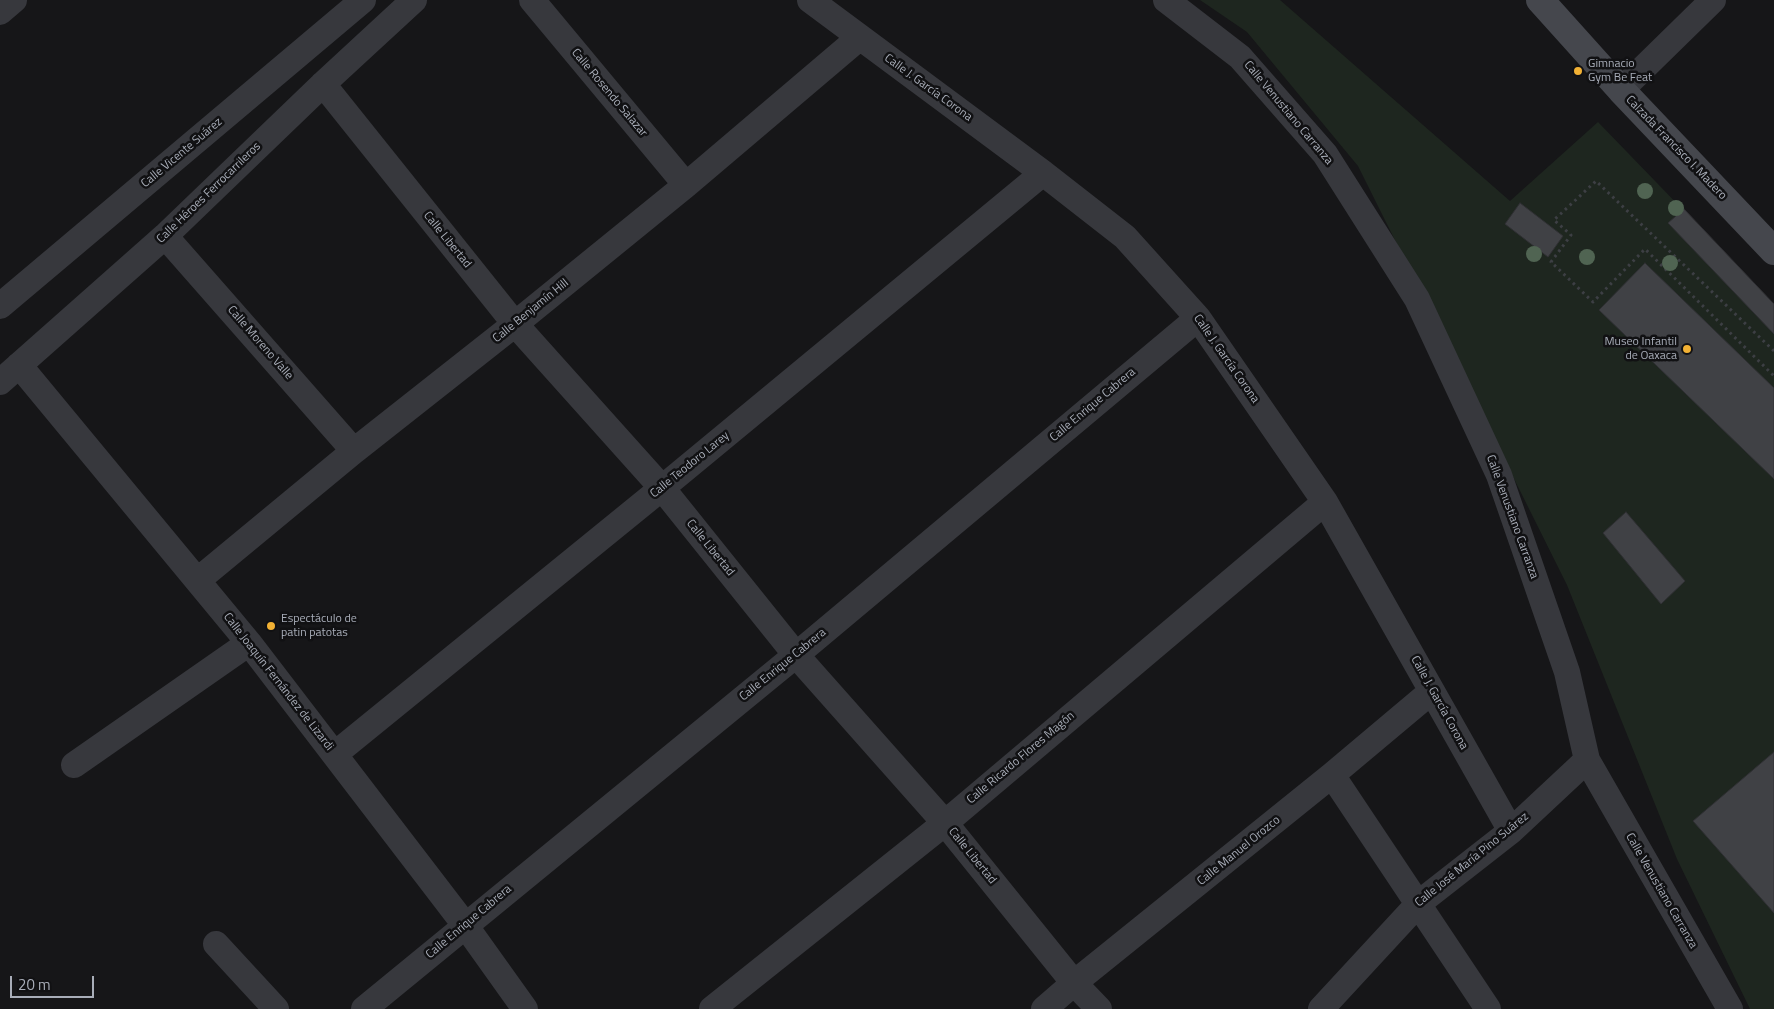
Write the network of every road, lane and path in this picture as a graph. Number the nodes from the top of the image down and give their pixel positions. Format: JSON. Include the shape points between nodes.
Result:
{"nodes":[{"id":1,"x":14,"y":0,"type":"edge"},
{"id":2,"x":414,"y":0,"type":"edge"},
{"id":3,"x":532,"y":0,"type":"edge"},
{"id":4,"x":810,"y":0,"type":"edge"},
{"id":5,"x":1166,"y":0,"type":"edge"},
{"id":6,"x":1540,"y":0,"type":"edge"},
{"id":7,"x":1713,"y":0,"type":"edge"},
{"id":8,"x":353,"y":3,"type":"edge"},
{"id":9,"x":0,"y":12,"type":"edge"},
{"id":10,"x":859,"y":38,"type":"junction"},
{"id":11,"x":322,"y":84,"type":"junction"},
{"id":12,"x":1621,"y":90,"type":"junction"},
{"id":13,"x":1043,"y":173,"type":"junction"},
{"id":14,"x":686,"y":185,"type":"junction"},
{"id":15,"x":165,"y":236,"type":"junction"},
{"id":16,"x":1774,"y":251,"type":"edge"},
{"id":17,"x":0,"y":306,"type":"edge"},
{"id":18,"x":1198,"y":318,"type":"junction"},
{"id":19,"x":515,"y":324,"type":"junction"},
{"id":20,"x":1774,"y":351,"type":"edge"},
{"id":21,"x":19,"y":365,"type":"junction"},
{"id":22,"x":1774,"y":376,"type":"edge"},
{"id":23,"x":0,"y":382,"type":"edge"},
{"id":24,"x":354,"y":451,"type":"junction"},
{"id":25,"x":662,"y":488,"type":"junction"},
{"id":26,"x":1325,"y":502,"type":"junction"},
{"id":27,"x":198,"y":580,"type":"junction"},
{"id":28,"x":249,"y":643,"type":"junction"},
{"id":29,"x":796,"y":655,"type":"junction"},
{"id":30,"x":1432,"y":691,"type":"junction"},
{"id":31,"x":335,"y":754,"type":"junction"},
{"id":32,"x":1587,"y":760,"type":"junction"},
{"id":33,"x":74,"y":765,"type":"dead end"},
{"id":34,"x":1332,"y":776,"type":"junction"},
{"id":35,"x":945,"y":823,"type":"junction"},
{"id":36,"x":1511,"y":832,"type":"junction"},
{"id":37,"x":1419,"y":903,"type":"junction"},
{"id":38,"x":465,"y":925,"type":"junction"},
{"id":39,"x":216,"y":944,"type":"dead end"},
{"id":40,"x":1074,"y":983,"type":"junction"},
{"id":41,"x":276,"y":1009,"type":"edge"},
{"id":42,"x":364,"y":1009,"type":"edge"},
{"id":43,"x":525,"y":1009,"type":"edge"},
{"id":44,"x":712,"y":1009,"type":"edge"},
{"id":45,"x":1044,"y":1009,"type":"edge"},
{"id":46,"x":1099,"y":1009,"type":"edge"},
{"id":47,"x":1321,"y":1009,"type":"edge"},
{"id":48,"x":1488,"y":1009,"type":"edge"},
{"id":49,"x":1730,"y":1009,"type":"edge"}],
"edges":[{"from":1,"to":9,"type":"street"},
{"from":2,"to":11,"type":"street","name":"Calle Héroes Ferrocarrileros"},
{"from":3,"to":14,"type":"street","name":"Calle Rosendo Salazar"},
{"from":4,"to":10,"type":"street","name":"Calle J. García Corona"},
{"from":5,"to":32,"type":"street","name":"Calle Venustiano Carranza","via":[[1240,57],[1325,154],[1417,299],[1499,475],[1567,672]]},
{"from":6,"to":12,"type":"main road","name":"Calzada Francisco I. Madero"},
{"from":7,"to":12,"type":"street"},
{"from":8,"to":17,"type":"street","name":"Calle Vicente Suárez"},
{"from":10,"to":13,"type":"street","name":"Calle J. García Corona"},
{"from":10,"to":14,"type":"street","name":"Calle Benjamín Hill"},
{"from":11,"to":15,"type":"street","name":"Calle Héroes Ferrocarrileros"},
{"from":11,"to":19,"type":"street","name":"Calle Libertad"},
{"from":12,"to":16,"type":"main road","name":"Calzada Francisco I. Madero"},
{"from":13,"to":18,"type":"street","name":"Calle J. García Corona","via":[[1125,236]]},
{"from":13,"to":25,"type":"street","name":"Calle Teodoro Larey"},
{"from":14,"to":19,"type":"street","name":"Calle Benjamín Hill"},
{"from":15,"to":21,"type":"street","name":"Calle Héroes Ferrocarrileros"},
{"from":15,"to":24,"type":"street","name":"Calle Moreno Valle"},
{"from":18,"to":26,"type":"street","name":"Calle J. García Corona"},
{"from":18,"to":29,"type":"street","name":"Calle Enrique Cabrera"},
{"from":19,"to":24,"type":"street","name":"Calle Benjamín Hill"},
{"from":19,"to":25,"type":"street","name":"Calle Libertad"},
{"from":20,"to":22,"type":"path","via":[[1596,180],[1554,220],[1571,235],[1550,262],[1593,302],[1645,249]]},
{"from":21,"to":23,"type":"street","name":"Calle Héroes Ferrocarrileros"},
{"from":21,"to":27,"type":"street","name":"Calle Joaquín Fernández de Lizardi"},
{"from":24,"to":27,"type":"street","name":"Calle Benjamín Hill"},
{"from":25,"to":29,"type":"street","name":"Calle Libertad"},
{"from":25,"to":31,"type":"street","name":"Calle Teodoro Larey"},
{"from":26,"to":30,"type":"street","name":"Calle J. García Corona"},
{"from":26,"to":35,"type":"street","name":"Calle Ricardo Flores Magón"},
{"from":27,"to":28,"type":"street","name":"Calle Joaquín Fernández de Lizardi"},
{"from":28,"to":31,"type":"street","name":"Calle Joaquín Fernández de Lizardi"},
{"from":28,"to":33,"type":"street"},
{"from":29,"to":35,"type":"street","name":"Calle Libertad"},
{"from":29,"to":38,"type":"street","name":"Calle Enrique Cabrera"},
{"from":30,"to":34,"type":"street","name":"Calle Manuel Orozco"},
{"from":30,"to":36,"type":"street","name":"Calle J. García Corona"},
{"from":31,"to":38,"type":"street","name":"Calle Joaquín Fernández de Lizardi"},
{"from":32,"to":36,"type":"street","name":"Calle José María Pino Suárez"},
{"from":32,"to":49,"type":"street","name":"Calle Venustiano Carranza"},
{"from":34,"to":37,"type":"street"},
{"from":34,"to":40,"type":"street","name":"Calle Manuel Orozco"},
{"from":35,"to":40,"type":"street","name":"Calle Libertad"},
{"from":35,"to":44,"type":"street","name":"Calle Ricardo Flores Magón"},
{"from":36,"to":37,"type":"street","name":"Calle José María Pino Suárez"},
{"from":37,"to":47,"type":"street","name":"Calle José María Pino Suárez"},
{"from":37,"to":48,"type":"street"},
{"from":38,"to":42,"type":"street","name":"Calle Enrique Cabrera"},
{"from":38,"to":43,"type":"street","name":"Calle Joaquín Fernández de Lizardi"},
{"from":39,"to":41,"type":"street"},
{"from":40,"to":45,"type":"street","name":"Calle Manuel Orozco"},
{"from":40,"to":46,"type":"street","name":"Calle Libertad"}]}
